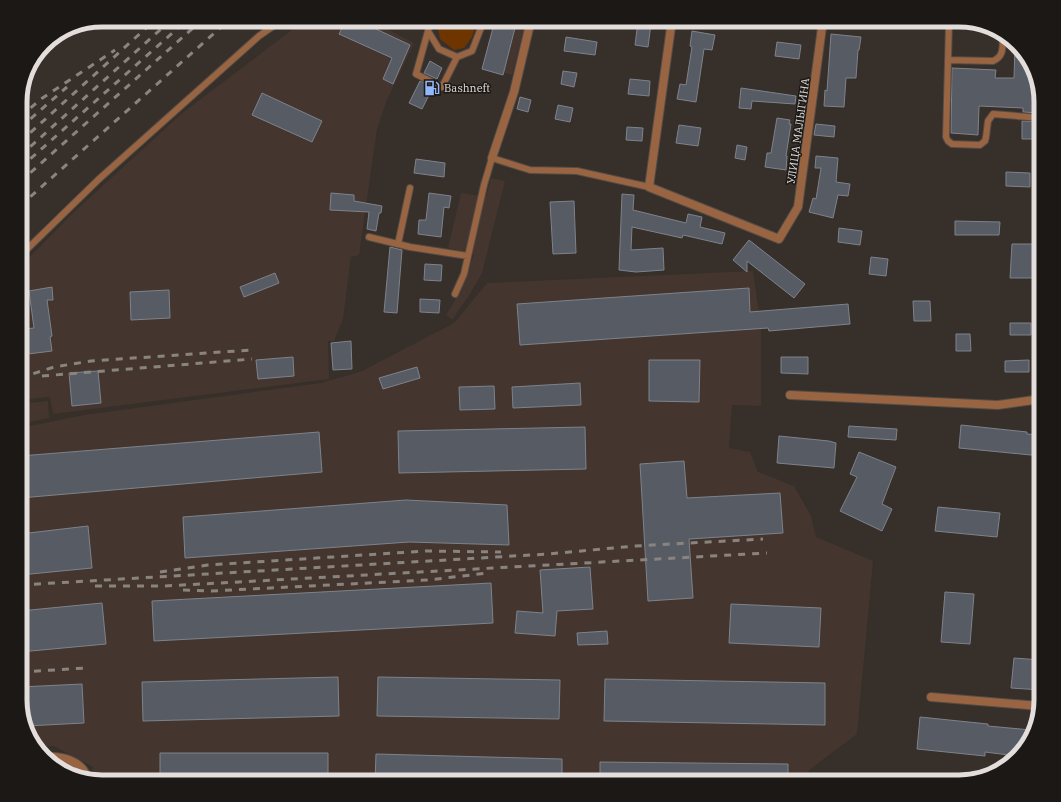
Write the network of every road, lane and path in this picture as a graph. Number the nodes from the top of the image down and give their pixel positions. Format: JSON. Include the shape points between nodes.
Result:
{"nodes":[{"id":1,"x":272,"y":27,"type":"edge"},
{"id":2,"x":429,"y":27,"type":"edge"},
{"id":3,"x":481,"y":27,"type":"edge"},
{"id":4,"x":529,"y":27,"type":"edge"},
{"id":5,"x":671,"y":27,"type":"edge"},
{"id":6,"x":822,"y":27,"type":"edge"},
{"id":7,"x":949,"y":27,"type":"edge"},
{"id":8,"x":428,"y":31,"type":"junction"},
{"id":9,"x":1002,"y":40,"type":"edge"},
{"id":10,"x":457,"y":57,"type":"junction"},
{"id":11,"x":948,"y":60,"type":"junction"},
{"id":12,"x":1034,"y":117,"type":"edge"},
{"id":13,"x":492,"y":158,"type":"junction"},
{"id":14,"x":649,"y":187,"type":"junction"},
{"id":15,"x":410,"y":188,"type":"dead end"},
{"id":16,"x":369,"y":237,"type":"dead end"},
{"id":17,"x":398,"y":244,"type":"junction"},
{"id":18,"x":27,"y":249,"type":"edge"},
{"id":19,"x":468,"y":256,"type":"junction"},
{"id":20,"x":455,"y":294,"type":"dead end"},
{"id":21,"x":790,"y":395,"type":"dead end"},
{"id":22,"x":1034,"y":400,"type":"edge"},
{"id":23,"x":931,"y":697,"type":"dead end"},
{"id":24,"x":1033,"y":706,"type":"edge"},
{"id":25,"x":54,"y":758,"type":"edge"},
{"id":26,"x":86,"y":774,"type":"edge"}],
"edges":[{"from":1,"to":18,"type":"lane","via":[[99,179]]},
{"from":2,"to":8,"type":"lane"},
{"from":3,"to":10,"type":"lane","via":[[472,51]]},
{"from":4,"to":13,"type":"street","via":[[514,92]]},
{"from":5,"to":14,"type":"street"},
{"from":6,"to":14,"type":"street","name":"УЛИЦА МАЛЫГИНА","via":[[798,207],[779,239]]},
{"from":7,"to":11,"type":"lane"},
{"from":8,"to":10,"type":"lane","via":[[439,50]]},
{"from":8,"to":10,"type":"lane","via":[[416,74],[442,87]]},
{"from":9,"to":11,"type":"lane","via":[[1002,54],[993,61]]},
{"from":11,"to":12,"type":"lane","via":[[946,137],[952,144],[980,145],[985,142],[988,121],[993,114]]},
{"from":13,"to":14,"type":"lane","via":[[530,170],[577,171]]},
{"from":13,"to":19,"type":"lane"},
{"from":15,"to":17,"type":"lane"},
{"from":16,"to":17,"type":"lane"},
{"from":17,"to":19,"type":"lane"},
{"from":19,"to":20,"type":"lane","via":[[464,274]]},
{"from":21,"to":22,"type":"street","via":[[998,405]]},
{"from":23,"to":24,"type":"street"},
{"from":25,"to":26,"type":"street","via":[[74,761]]}]}
